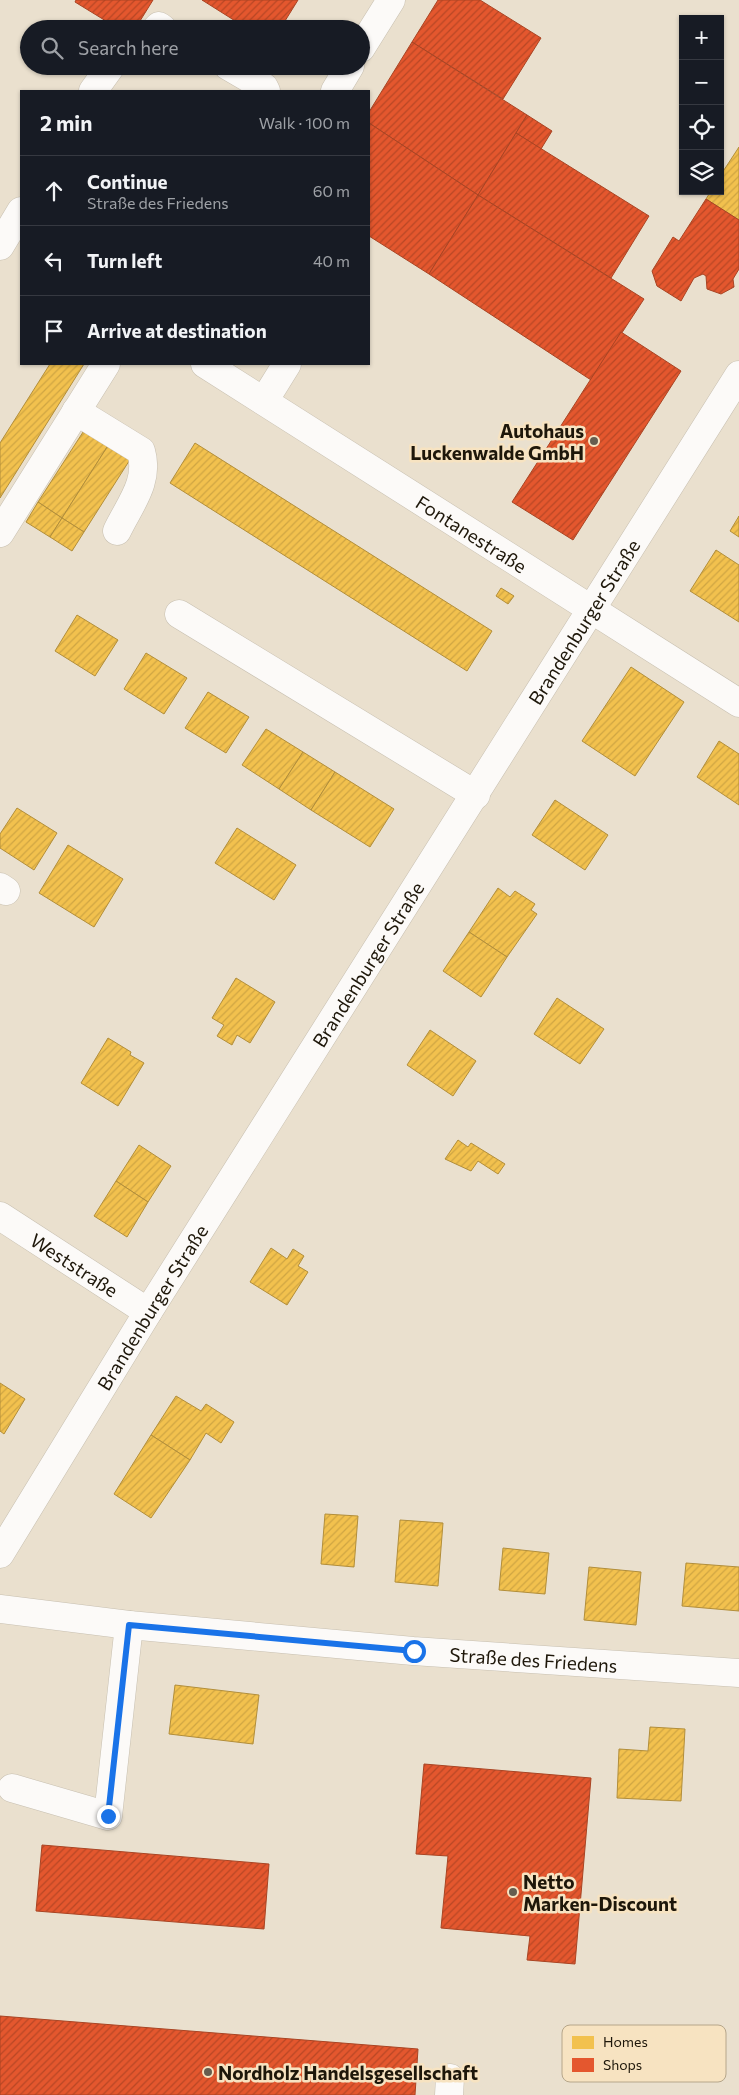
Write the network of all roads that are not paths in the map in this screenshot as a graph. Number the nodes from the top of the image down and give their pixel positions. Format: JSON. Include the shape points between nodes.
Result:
{"nodes":[{"id":1,"x":391,"y":0,"type":"edge"},
{"id":2,"x":370,"y":34,"type":"edge"},
{"id":3,"x":105,"y":75,"type":"edge"},
{"id":4,"x":243,"y":75,"type":"edge"},
{"id":5,"x":345,"y":75,"type":"edge"},
{"id":6,"x":94,"y":90,"type":"edge"},
{"id":7,"x":266,"y":90,"type":"edge"},
{"id":8,"x":336,"y":90,"type":"edge"},
{"id":9,"x":20,"y":213,"type":"edge"},
{"id":10,"x":7,"y":240,"type":"edge"},
{"id":11,"x":105,"y":365,"type":"edge"},
{"id":12,"x":207,"y":365,"type":"edge"},
{"id":13,"x":286,"y":365,"type":"edge"},
{"id":14,"x":739,"y":375,"type":"edge"},
{"id":15,"x":264,"y":401,"type":"junction"},
{"id":16,"x":76,"y":411,"type":"junction"},
{"id":17,"x":117,"y":531,"type":"dead end"},
{"id":18,"x":0,"y":533,"type":"edge"},
{"id":19,"x":592,"y":610,"type":"junction"},
{"id":20,"x":179,"y":614,"type":"dead end"},
{"id":21,"x":739,"y":703,"type":"edge"},
{"id":22,"x":476,"y":796,"type":"junction"},
{"id":23,"x":0,"y":1216,"type":"edge"},
{"id":24,"x":148,"y":1312,"type":"junction"},
{"id":25,"x":0,"y":1554,"type":"edge"},
{"id":26,"x":0,"y":1609,"type":"edge"},
{"id":27,"x":129,"y":1625,"type":"junction"},
{"id":28,"x":739,"y":1673,"type":"edge"},
{"id":29,"x":12,"y":1788,"type":"dead end"}],
"edges":[{"from":1,"to":2,"type":"street"},
{"from":3,"to":6,"type":"street"},
{"from":4,"to":7,"type":"street"},
{"from":5,"to":8,"type":"street"},
{"from":9,"to":10,"type":"street"},
{"from":11,"to":16,"type":"street"},
{"from":12,"to":15,"type":"street","name":"Fontanestraße"},
{"from":13,"to":15,"type":"street"},
{"from":14,"to":19,"type":"street","name":"Brandenburger Straße"},
{"from":15,"to":19,"type":"street","name":"Fontanestraße"},
{"from":16,"to":17,"type":"street","via":[[142,451],[144,476]]},
{"from":16,"to":18,"type":"street"},
{"from":19,"to":21,"type":"street","name":"Fontanestraße"},
{"from":19,"to":22,"type":"street","name":"Brandenburger Straße"},
{"from":20,"to":22,"type":"street"},
{"from":22,"to":24,"type":"street","name":"Brandenburger Straße"},
{"from":23,"to":24,"type":"street","name":"Weststraße"},
{"from":24,"to":25,"type":"street","name":"Brandenburger Straße"},
{"from":26,"to":27,"type":"street","name":"Straße des Friedens"},
{"from":27,"to":28,"type":"street","name":"Straße des Friedens","via":[[414,1651]]},
{"from":27,"to":29,"type":"street","via":[[108,1816]]}]}
